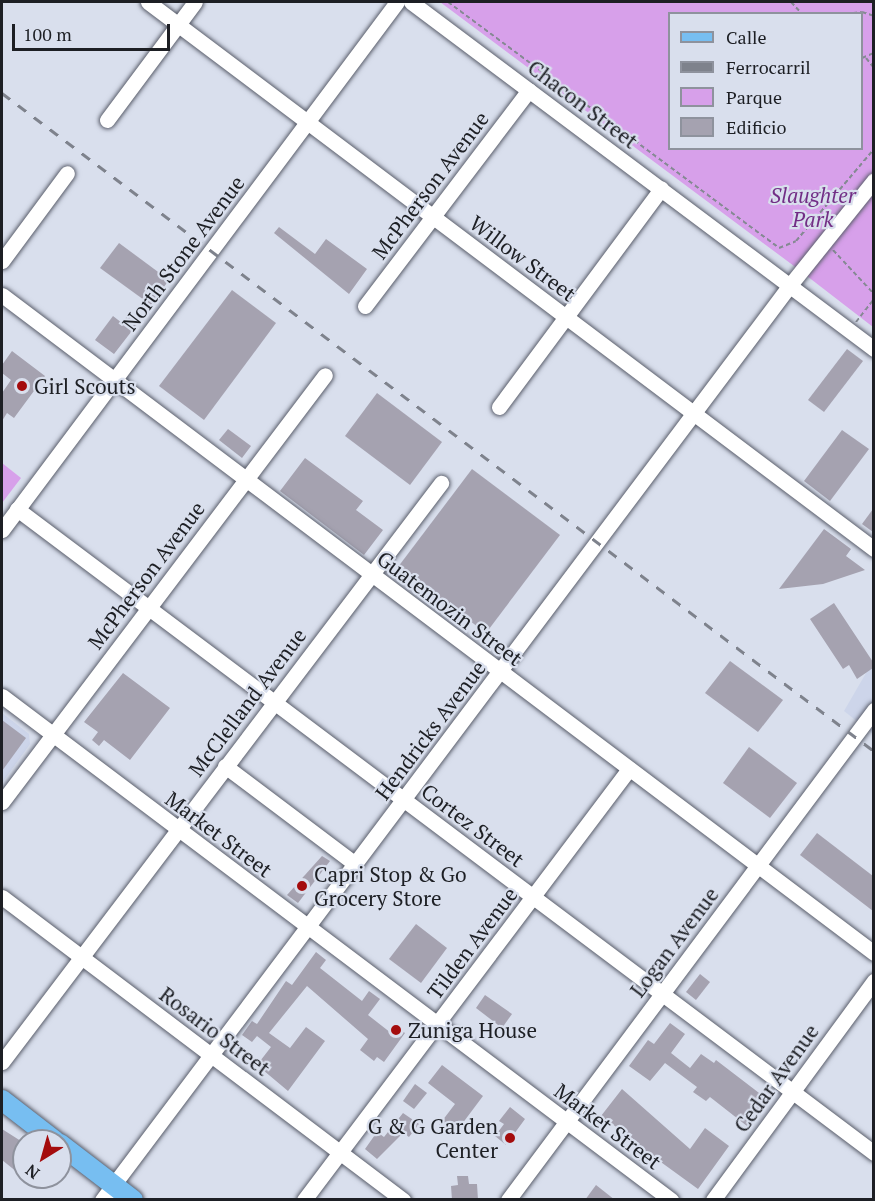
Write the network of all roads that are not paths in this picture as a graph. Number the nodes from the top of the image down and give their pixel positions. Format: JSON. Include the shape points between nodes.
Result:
{"nodes":[{"id":1,"x":148,"y":2,"type":"edge"},
{"id":2,"x":195,"y":2,"type":"edge"},
{"id":3,"x":398,"y":2,"type":"edge"},
{"id":4,"x":411,"y":2,"type":"edge"},
{"id":5,"x":178,"y":24,"type":"junction"},
{"id":6,"x":529,"y":90,"type":"junction"},
{"id":7,"x":107,"y":120,"type":"dead end"},
{"id":8,"x":307,"y":122,"type":"junction"},
{"id":9,"x":67,"y":173,"type":"dead end"},
{"id":10,"x":873,"y":180,"type":"edge"},
{"id":11,"x":661,"y":189,"type":"junction"},
{"id":12,"x":433,"y":217,"type":"junction"},
{"id":13,"x":2,"y":261,"type":"edge"},
{"id":14,"x":790,"y":285,"type":"junction"},
{"id":15,"x":2,"y":295,"type":"edge"},
{"id":16,"x":365,"y":306,"type":"dead end"},
{"id":17,"x":565,"y":316,"type":"junction"},
{"id":18,"x":873,"y":349,"type":"edge"},
{"id":19,"x":325,"y":375,"type":"dead end"},
{"id":20,"x":114,"y":380,"type":"junction"},
{"id":21,"x":499,"y":407,"type":"dead end"},
{"id":22,"x":695,"y":414,"type":"junction"},
{"id":23,"x":245,"y":479,"type":"junction"},
{"id":24,"x":441,"y":483,"type":"dead end"},
{"id":25,"x":17,"y":509,"type":"junction"},
{"id":26,"x":2,"y":530,"type":"edge"},
{"id":27,"x":873,"y":549,"type":"edge"},
{"id":28,"x":370,"y":574,"type":"junction"},
{"id":29,"x":149,"y":606,"type":"junction"},
{"id":30,"x":501,"y":672,"type":"junction"},
{"id":31,"x":2,"y":696,"type":"edge"},
{"id":32,"x":273,"y":702,"type":"junction"},
{"id":33,"x":873,"y":710,"type":"edge"},
{"id":34,"x":52,"y":734,"type":"junction"},
{"id":35,"x":225,"y":766,"type":"junction"},
{"id":36,"x":629,"y":769,"type":"junction"},
{"id":37,"x":404,"y":799,"type":"junction"},
{"id":38,"x":2,"y":802,"type":"edge"},
{"id":39,"x":177,"y":829,"type":"junction"},
{"id":40,"x":355,"y":864,"type":"junction"},
{"id":41,"x":757,"y":866,"type":"junction"},
{"id":42,"x":2,"y":897,"type":"edge"},
{"id":43,"x":533,"y":897,"type":"junction"},
{"id":44,"x":308,"y":927,"type":"junction"},
{"id":45,"x":873,"y":954,"type":"edge"},
{"id":46,"x":81,"y":957,"type":"junction"},
{"id":47,"x":873,"y":981,"type":"edge"},
{"id":48,"x":662,"y":994,"type":"junction"},
{"id":49,"x":437,"y":1024,"type":"junction"},
{"id":50,"x":211,"y":1055,"type":"junction"},
{"id":51,"x":2,"y":1062,"type":"edge"},
{"id":52,"x":792,"y":1093,"type":"junction"},
{"id":53,"x":2,"y":1101,"type":"edge"},
{"id":54,"x":566,"y":1121,"type":"junction"},
{"id":55,"x":40,"y":1129,"type":"edge"},
{"id":56,"x":340,"y":1152,"type":"junction"},
{"id":57,"x":873,"y":1153,"type":"edge"},
{"id":58,"x":72,"y":1156,"type":"edge"},
{"id":59,"x":108,"y":1192,"type":"edge"},
{"id":60,"x":134,"y":1200,"type":"edge"},
{"id":61,"x":304,"y":1200,"type":"edge"},
{"id":62,"x":403,"y":1200,"type":"edge"},
{"id":63,"x":508,"y":1200,"type":"edge"},
{"id":64,"x":671,"y":1200,"type":"edge"},
{"id":65,"x":713,"y":1200,"type":"edge"}],
"edges":[{"from":1,"to":5,"type":"street","name":"Willow Street"},
{"from":2,"to":5,"type":"street"},
{"from":3,"to":8,"type":"street","name":"North Stone Avenue"},
{"from":4,"to":6,"type":"street","name":"Chacon Street"},
{"from":5,"to":7,"type":"street"},
{"from":5,"to":8,"type":"street","name":"Willow Street"},
{"from":6,"to":11,"type":"street","name":"Chacon Street"},
{"from":6,"to":12,"type":"street","name":"McPherson Avenue"},
{"from":8,"to":12,"type":"street","name":"Willow Street"},
{"from":8,"to":20,"type":"street","name":"North Stone Avenue"},
{"from":9,"to":13,"type":"street"},
{"from":10,"to":14,"type":"street","name":"Hendricks Avenue"},
{"from":11,"to":14,"type":"street","name":"Chacon Street"},
{"from":11,"to":17,"type":"street"},
{"from":12,"to":16,"type":"street","name":"McPherson Avenue"},
{"from":12,"to":17,"type":"street","name":"Willow Street"},
{"from":14,"to":18,"type":"street","name":"Chacon Street"},
{"from":14,"to":22,"type":"street","name":"Hendricks Avenue"},
{"from":15,"to":20,"type":"street","name":"Guatemozin Street"},
{"from":17,"to":21,"type":"street"},
{"from":17,"to":22,"type":"street","name":"Willow Street"},
{"from":19,"to":23,"type":"street","name":"McPherson Avenue"},
{"from":20,"to":23,"type":"street","name":"Guatemozin Street"},
{"from":20,"to":25,"type":"street","name":"North Stone Avenue"},
{"from":22,"to":27,"type":"street","name":"Willow Street"},
{"from":22,"to":30,"type":"street","name":"Hendricks Avenue"},
{"from":23,"to":28,"type":"street","name":"Guatemozin Street"},
{"from":23,"to":29,"type":"street","name":"McPherson Avenue"},
{"from":24,"to":28,"type":"street","name":"McClelland Avenue"},
{"from":25,"to":26,"type":"street","name":"North Stone Avenue"},
{"from":25,"to":29,"type":"street","name":"Cortez Street"},
{"from":28,"to":30,"type":"street","name":"Guatemozin Street"},
{"from":28,"to":32,"type":"street","name":"McClelland Avenue"},
{"from":29,"to":32,"type":"street","name":"Cortez Street"},
{"from":29,"to":34,"type":"street","name":"McPherson Avenue"},
{"from":30,"to":36,"type":"street","name":"Guatemozin Street"},
{"from":30,"to":37,"type":"street","name":"Hendricks Avenue"},
{"from":31,"to":34,"type":"street","name":"Market Street"},
{"from":32,"to":35,"type":"street","name":"McClelland Avenue"},
{"from":32,"to":37,"type":"street","name":"Cortez Street"},
{"from":33,"to":41,"type":"street","name":"Logan Avenue"},
{"from":34,"to":38,"type":"street","name":"McPherson Avenue"},
{"from":34,"to":39,"type":"street","name":"Market Street"},
{"from":35,"to":39,"type":"street","name":"McClelland Avenue"},
{"from":35,"to":40,"type":"street"},
{"from":36,"to":41,"type":"street","name":"Guatemozin Street"},
{"from":36,"to":43,"type":"street","name":"Tilden Avenue"},
{"from":37,"to":40,"type":"street","name":"Hendricks Avenue"},
{"from":37,"to":43,"type":"street","name":"Cortez Street"},
{"from":39,"to":44,"type":"street","name":"Market Street"},
{"from":39,"to":46,"type":"street","name":"McClelland Avenue"},
{"from":40,"to":44,"type":"street","name":"Hendricks Avenue"},
{"from":41,"to":45,"type":"street","name":"Guatemozin Street"},
{"from":41,"to":48,"type":"street","name":"Logan Avenue"},
{"from":42,"to":46,"type":"street","name":"Rosario Street"},
{"from":43,"to":48,"type":"street","name":"Cortez Street"},
{"from":43,"to":49,"type":"street","name":"Tilden Avenue"},
{"from":44,"to":49,"type":"street","name":"Market Street"},
{"from":44,"to":50,"type":"street","name":"Hendricks Avenue"},
{"from":46,"to":50,"type":"street","name":"Rosario Street"},
{"from":46,"to":51,"type":"street","name":"McClelland Avenue"},
{"from":47,"to":52,"type":"street","name":"Cedar Avenue"},
{"from":48,"to":52,"type":"street","name":"Cortez Street"},
{"from":48,"to":54,"type":"street","name":"Logan Avenue"},
{"from":49,"to":54,"type":"street","name":"Market Street"},
{"from":49,"to":56,"type":"street","name":"Tilden Avenue"},
{"from":50,"to":56,"type":"street","name":"Rosario Street"},
{"from":50,"to":59,"type":"street","name":"Hendricks Avenue"},
{"from":52,"to":57,"type":"street","name":"Cortez Street"},
{"from":52,"to":65,"type":"street","name":"Cedar Avenue"},
{"from":53,"to":55,"type":"main road"},
{"from":54,"to":63,"type":"street","name":"Logan Avenue"},
{"from":54,"to":64,"type":"street","name":"Market Street"},
{"from":56,"to":61,"type":"street","name":"Tilden Avenue"},
{"from":56,"to":62,"type":"street","name":"Rosario Street"},
{"from":58,"to":59,"type":"main road"},
{"from":59,"to":60,"type":"main road"}]}
